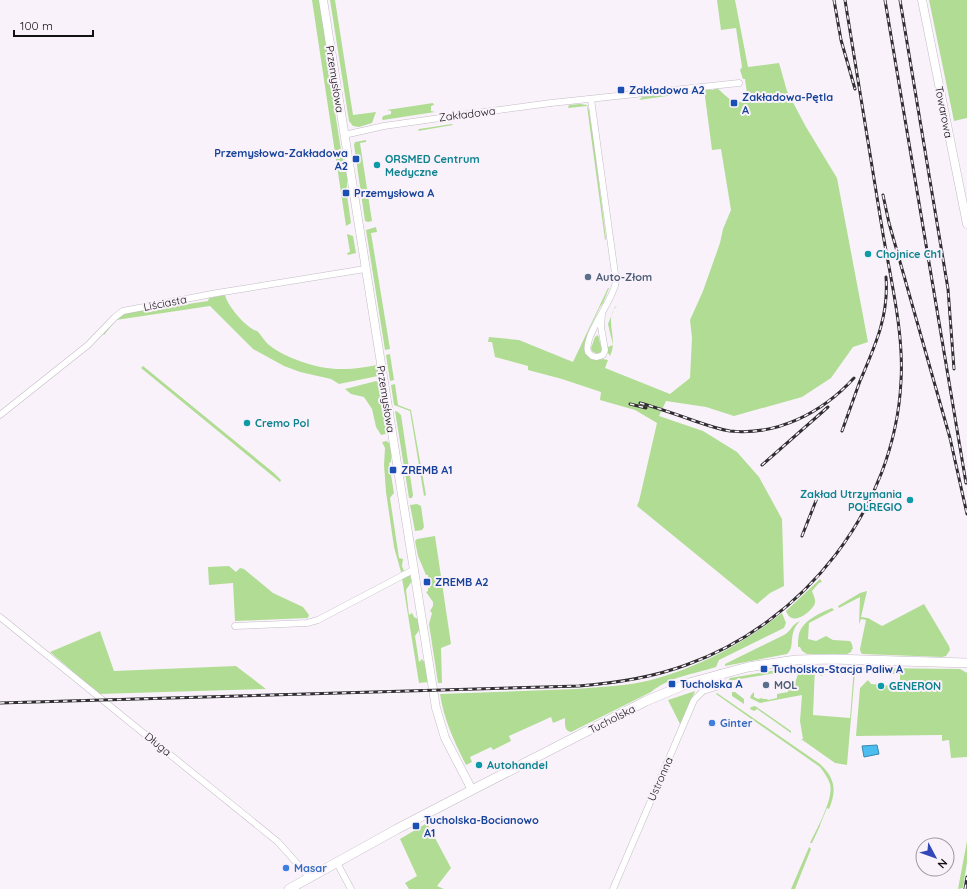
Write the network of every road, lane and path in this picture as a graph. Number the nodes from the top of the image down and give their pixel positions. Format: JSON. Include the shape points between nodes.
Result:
{"nodes":[{"id":1,"x":323,"y":0,"type":"edge"},
{"id":2,"x":922,"y":0,"type":"edge"},
{"id":3,"x":739,"y":83,"type":"dead end"},
{"id":4,"x":591,"y":99,"type":"junction"},
{"id":5,"x":344,"y":135,"type":"junction"},
{"id":6,"x":967,"y":224,"type":"edge"},
{"id":7,"x":365,"y":269,"type":"junction"},
{"id":8,"x":602,"y":314,"type":"junction"},
{"id":9,"x":0,"y":415,"type":"edge"},
{"id":10,"x":413,"y":570,"type":"junction"},
{"id":11,"x":0,"y":616,"type":"edge"},
{"id":12,"x":235,"y":626,"type":"dead end"},
{"id":13,"x":967,"y":663,"type":"edge"},
{"id":14,"x":720,"y":673,"type":"junction"},
{"id":15,"x":472,"y":790,"type":"junction"},
{"id":16,"x":337,"y":863,"type":"junction"},
{"id":17,"x":310,"y":878,"type":"junction"},
{"id":18,"x":289,"y":889,"type":"edge"},
{"id":19,"x":351,"y":889,"type":"edge"},
{"id":20,"x":613,"y":889,"type":"edge"}],
"edges":[{"from":1,"to":5,"type":"street","name":"Przemysłowa"},
{"from":2,"to":6,"type":"street","name":"Towarowa"},
{"from":3,"to":4,"type":"street","name":"Zakładowa"},
{"from":4,"to":5,"type":"street","name":"Zakładowa","via":[[398,123]]},
{"from":4,"to":8,"type":"street","via":[[616,281]]},
{"from":5,"to":7,"type":"street","name":"Przemysłowa"},
{"from":7,"to":9,"type":"street","name":"Liściasta","via":[[123,311],[88,345]]},
{"from":7,"to":10,"type":"street","name":"Przemysłowa"},
{"from":8,"to":8,"type":"street","via":[[587,347],[590,354],[597,357],[602,356],[605,350],[601,327]]},
{"from":10,"to":12,"type":"street","via":[[318,620],[307,623]]},
{"from":10,"to":15,"type":"street","name":"Przemysłowa","via":[[440,722],[448,744]]},
{"from":11,"to":17,"type":"street","name":"Długa","via":[[278,842]]},
{"from":13,"to":14,"type":"main road","name":"Tucholska","via":[[807,660],[766,664]]},
{"from":14,"to":15,"type":"main road","name":"Tucholska","via":[[660,694]]},
{"from":14,"to":20,"type":"street","name":"Ustronna","via":[[723,685],[703,691],[694,700]]},
{"from":15,"to":16,"type":"main road","name":"Tucholska"},
{"from":16,"to":17,"type":"main road","name":"Tucholska"},
{"from":16,"to":19,"type":"street"},
{"from":17,"to":18,"type":"main road","name":"Tucholska"}]}
